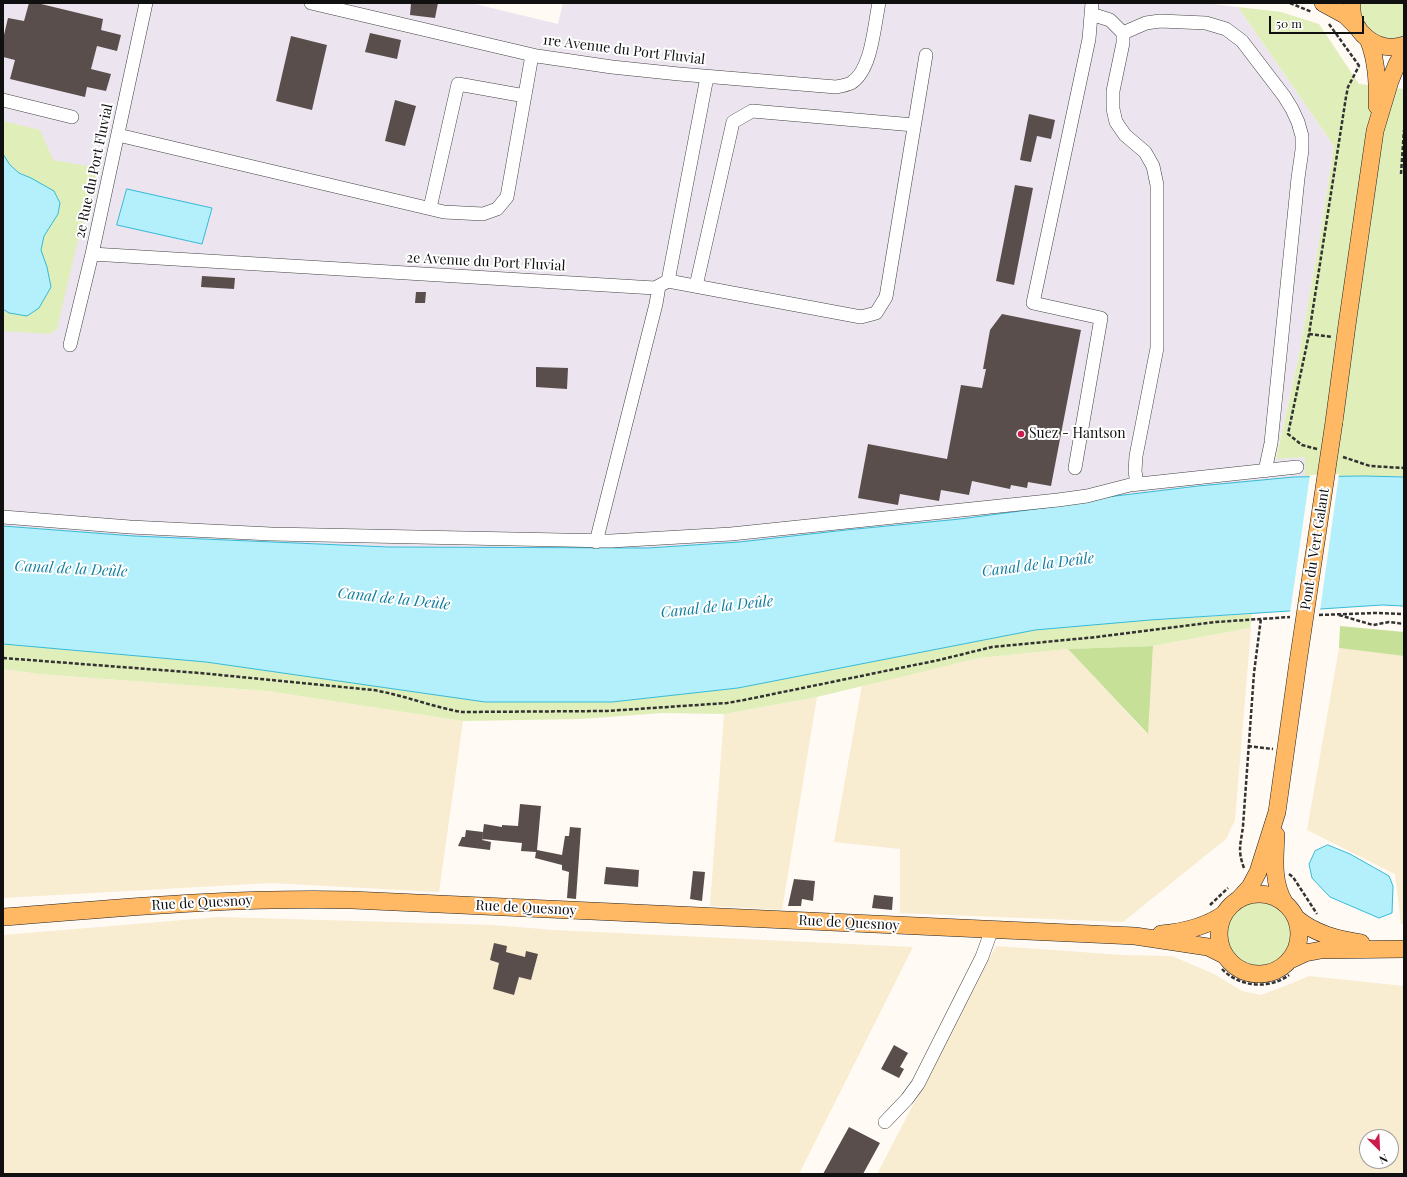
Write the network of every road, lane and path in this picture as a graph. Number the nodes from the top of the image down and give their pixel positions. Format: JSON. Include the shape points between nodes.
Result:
{"nodes":[{"id":1,"x":146,"y":3,"type":"edge"},
{"id":2,"x":311,"y":3,"type":"edge"},
{"id":3,"x":879,"y":3,"type":"edge"},
{"id":4,"x":1323,"y":3,"type":"edge"},
{"id":5,"x":1352,"y":3,"type":"edge"},
{"id":6,"x":1091,"y":8,"type":"edge"},
{"id":7,"x":1328,"y":22,"type":"dead end"},
{"id":8,"x":1123,"y":33,"type":"junction"},
{"id":9,"x":1362,"y":33,"type":"junction"},
{"id":10,"x":1404,"y":45,"type":"edge"},
{"id":11,"x":1404,"y":51,"type":"edge"},
{"id":12,"x":532,"y":55,"type":"junction"},
{"id":13,"x":926,"y":55,"type":"dead end"},
{"id":14,"x":707,"y":77,"type":"junction"},
{"id":15,"x":525,"y":96,"type":"junction"},
{"id":16,"x":3,"y":100,"type":"edge"},
{"id":17,"x":72,"y":117,"type":"dead end"},
{"id":18,"x":914,"y":125,"type":"junction"},
{"id":19,"x":1375,"y":130,"type":"junction"},
{"id":20,"x":1404,"y":130,"type":"edge"},
{"id":21,"x":118,"y":135,"type":"junction"},
{"id":22,"x":1401,"y":174,"type":"dead end"},
{"id":23,"x":430,"y":208,"type":"junction"},
{"id":24,"x":92,"y":254,"type":"junction"},
{"id":25,"x":664,"y":283,"type":"junction"},
{"id":26,"x":696,"y":286,"type":"junction"},
{"id":27,"x":1309,"y":334,"type":"junction"},
{"id":28,"x":1337,"y":338,"type":"dead end"},
{"id":29,"x":70,"y":345,"type":"dead end"},
{"id":30,"x":1288,"y":434,"type":"dead end"},
{"id":31,"x":1370,"y":466,"type":"dead end"},
{"id":32,"x":1297,"y":467,"type":"dead end"},
{"id":33,"x":1075,"y":468,"type":"dead end"},
{"id":34,"x":1404,"y":468,"type":"edge"},
{"id":35,"x":1265,"y":471,"type":"junction"},
{"id":36,"x":1137,"y":484,"type":"junction"},
{"id":37,"x":3,"y":517,"type":"edge"},
{"id":38,"x":596,"y":542,"type":"junction"},
{"id":39,"x":1404,"y":614,"type":"edge"},
{"id":40,"x":1337,"y":615,"type":"junction"},
{"id":41,"x":1314,"y":616,"type":"dead end"},
{"id":42,"x":1291,"y":617,"type":"dead end"},
{"id":43,"x":1261,"y":618,"type":"junction"},
{"id":44,"x":1404,"y":624,"type":"edge"},
{"id":45,"x":3,"y":658,"type":"edge"},
{"id":46,"x":1248,"y":746,"type":"junction"},
{"id":47,"x":1277,"y":750,"type":"dead end"},
{"id":48,"x":1277,"y":812,"type":"junction"},
{"id":49,"x":1246,"y":873,"type":"dead end"},
{"id":50,"x":1238,"y":899,"type":"junction"},
{"id":51,"x":1284,"y":902,"type":"junction"},
{"id":52,"x":1224,"y":914,"type":"junction"},
{"id":53,"x":3,"y":917,"type":"edge"},
{"id":54,"x":1296,"y":918,"type":"junction"},
{"id":55,"x":992,"y":930,"type":"junction"},
{"id":56,"x":1135,"y":936,"type":"junction"},
{"id":57,"x":1386,"y":948,"type":"junction"},
{"id":58,"x":1404,"y":949,"type":"edge"},
{"id":59,"x":1224,"y":955,"type":"junction"},
{"id":60,"x":1290,"y":960,"type":"junction"},
{"id":61,"x":885,"y":1122,"type":"dead end"}],
"edges":[{"from":1,"to":21,"type":"street","name":"2e Rue du Port Fluvial"},
{"from":2,"to":12,"type":"street","name":"1re Avenue du Port Fluvial"},
{"from":3,"to":14,"type":"street","name":"1re Avenue du Port Fluvial","via":[[868,62],[857,78],[850,83],[836,87]]},
{"from":4,"to":9,"type":"main road","via":[[1345,15]]},
{"from":5,"to":9,"type":"main road","via":[[1353,18]]},
{"from":6,"to":8,"type":"street","via":[[1110,20]]},
{"from":6,"to":33,"type":"street","via":[[1089,39],[1034,303],[1101,318]]},
{"from":7,"to":27,"type":"path","via":[[1359,66],[1348,87],[1346,97]]},
{"from":8,"to":35,"type":"street","via":[[1146,23],[1160,21],[1206,23],[1226,29],[1242,40],[1284,96],[1298,122],[1302,150],[1271,443]]},
{"from":8,"to":36,"type":"street","via":[[1113,91],[1113,109],[1116,122],[1125,135],[1145,152],[1153,166],[1157,185],[1157,348],[1136,456]]},
{"from":9,"to":10,"type":"main road","via":[[1383,46]]},
{"from":9,"to":19,"type":"main road","via":[[1373,52],[1376,69]]},
{"from":11,"to":19,"type":"main road","via":[[1390,81]]},
{"from":12,"to":14,"type":"street","name":"1re Avenue du Port Fluvial"},
{"from":12,"to":15,"type":"street"},
{"from":13,"to":18,"type":"street","name":"2e Avenue du Port Fluvial"},
{"from":14,"to":25,"type":"street"},
{"from":15,"to":23,"type":"street","via":[[507,196],[497,210],[482,214],[444,212]]},
{"from":15,"to":23,"type":"street","via":[[458,84]]},
{"from":16,"to":17,"type":"street"},
{"from":18,"to":26,"type":"street","via":[[752,111],[733,122]]},
{"from":18,"to":26,"type":"street","name":"2e Avenue du Port Fluvial","via":[[886,297],[876,313],[861,317]]},
{"from":19,"to":48,"type":"main road","name":"Pont du Vert Galant","bridge":true},
{"from":20,"to":22,"type":"path"},
{"from":21,"to":23,"type":"street"},
{"from":21,"to":24,"type":"street","name":"2e Rue du Port Fluvial"},
{"from":24,"to":25,"type":"street","name":"2e Avenue du Port Fluvial","via":[[655,288]]},
{"from":24,"to":29,"type":"street","name":"2e Rue du Port Fluvial"},
{"from":25,"to":26,"type":"street","name":"2e Avenue du Port Fluvial"},
{"from":25,"to":38,"type":"street","via":[[654,311]]},
{"from":27,"to":28,"type":"path"},
{"from":27,"to":30,"type":"path"},
{"from":31,"to":34,"type":"path"},
{"from":32,"to":35,"type":"street"},
{"from":35,"to":36,"type":"street"},
{"from":36,"to":38,"type":"street","via":[[1058,500],[798,528]]},
{"from":37,"to":38,"type":"street","via":[[271,534]]},
{"from":39,"to":40,"type":"path"},
{"from":40,"to":41,"type":"path"},
{"from":40,"to":44,"type":"path","via":[[1373,624]]},
{"from":42,"to":43,"type":"path"},
{"from":43,"to":45,"type":"path","via":[[992,647],[727,703],[607,711],[462,712],[373,690]]},
{"from":43,"to":46,"type":"path"},
{"from":46,"to":47,"type":"path"},
{"from":46,"to":49,"type":"path","via":[[1239,850]]},
{"from":48,"to":50,"type":"main road","name":"Pont du Vert Galant","via":[[1258,872],[1250,887]]},
{"from":48,"to":51,"type":"main road","via":[[1275,874],[1278,891]]},
{"from":50,"to":51,"type":"main road","via":[[1259,894],[1275,897]]},
{"from":50,"to":52,"type":"main road"},
{"from":51,"to":54,"type":"main road"},
{"from":52,"to":56,"type":"main road","via":[[1206,924],[1185,930]]},
{"from":52,"to":59,"type":"main road","via":[[1218,934]]},
{"from":53,"to":55,"type":"main road","name":"Rue de Quesnoy","via":[[199,903],[329,899]]},
{"from":54,"to":57,"type":"main road","via":[[1314,931]]},
{"from":54,"to":60,"type":"main road","via":[[1300,937],[1296,952]]},
{"from":55,"to":56,"type":"main road","name":"Rue de Quesnoy"},
{"from":55,"to":61,"type":"street","via":[[982,957],[918,1084]]},
{"from":56,"to":59,"type":"main road","via":[[1208,947]]},
{"from":57,"to":58,"type":"main road"},
{"from":57,"to":60,"type":"main road","via":[[1317,951]]},
{"from":59,"to":60,"type":"main road","via":[[1240,970],[1256,975],[1272,972]]}]}
